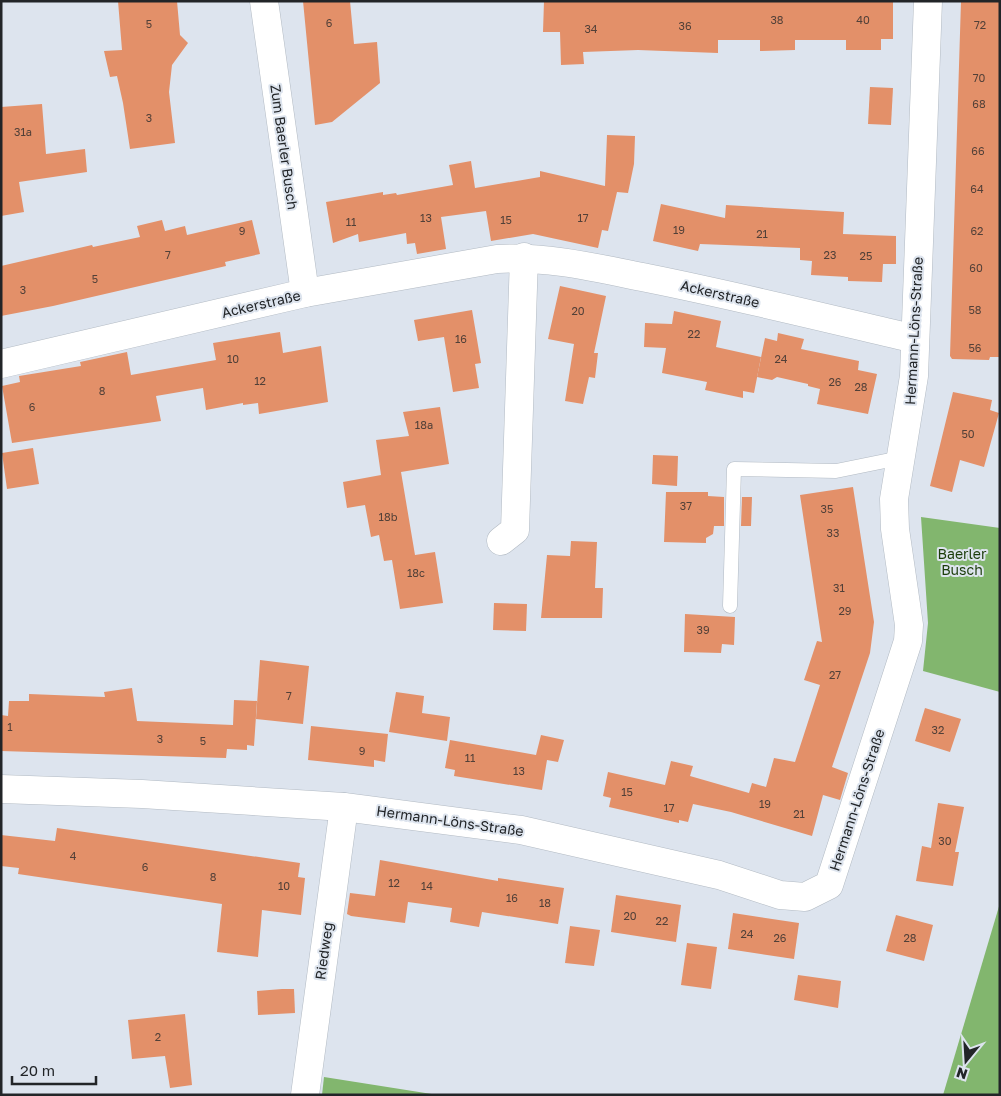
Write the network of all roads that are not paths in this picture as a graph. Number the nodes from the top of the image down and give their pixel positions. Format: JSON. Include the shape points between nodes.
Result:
{"nodes":[{"id":1,"x":264,"y":1,"type":"edge"},
{"id":2,"x":928,"y":1,"type":"edge"},
{"id":3,"x":524,"y":257,"type":"junction"},
{"id":4,"x":305,"y":293,"type":"junction"},
{"id":5,"x":915,"y":339,"type":"junction"},
{"id":6,"x":1,"y":364,"type":"edge"},
{"id":7,"x":900,"y":458,"type":"junction"},
{"id":8,"x":501,"y":541,"type":"dead end"},
{"id":9,"x":730,"y":606,"type":"dead end"},
{"id":10,"x":1,"y":789,"type":"edge"},
{"id":11,"x":344,"y":807,"type":"junction"},
{"id":12,"x":305,"y":1095,"type":"edge"}],
"edges":[{"from":1,"to":4,"type":"street","name":"Zum Baerler Busch"},
{"from":2,"to":5,"type":"street","name":"Hermann-Löns-Straße"},
{"from":3,"to":4,"type":"street","name":"Ackerstraße","via":[[497,258]]},
{"from":3,"to":5,"type":"street","name":"Ackerstraße","via":[[563,261],[681,285]]},
{"from":3,"to":8,"type":"street","via":[[514,530]]},
{"from":4,"to":6,"type":"street","name":"Ackerstraße"},
{"from":5,"to":7,"type":"street","name":"Hermann-Löns-Straße","via":[[913,384]]},
{"from":7,"to":9,"type":"lane","via":[[836,471],[734,469]]},
{"from":7,"to":11,"type":"street","name":"Hermann-Löns-Straße","via":[[894,499],[895,529],[909,624],[908,641],[829,885],[805,897],[780,895],[719,875],[521,830]]},
{"from":10,"to":11,"type":"street","name":"Hermann-Löns-Straße"},
{"from":11,"to":12,"type":"street","name":"Riedweg"}]}
